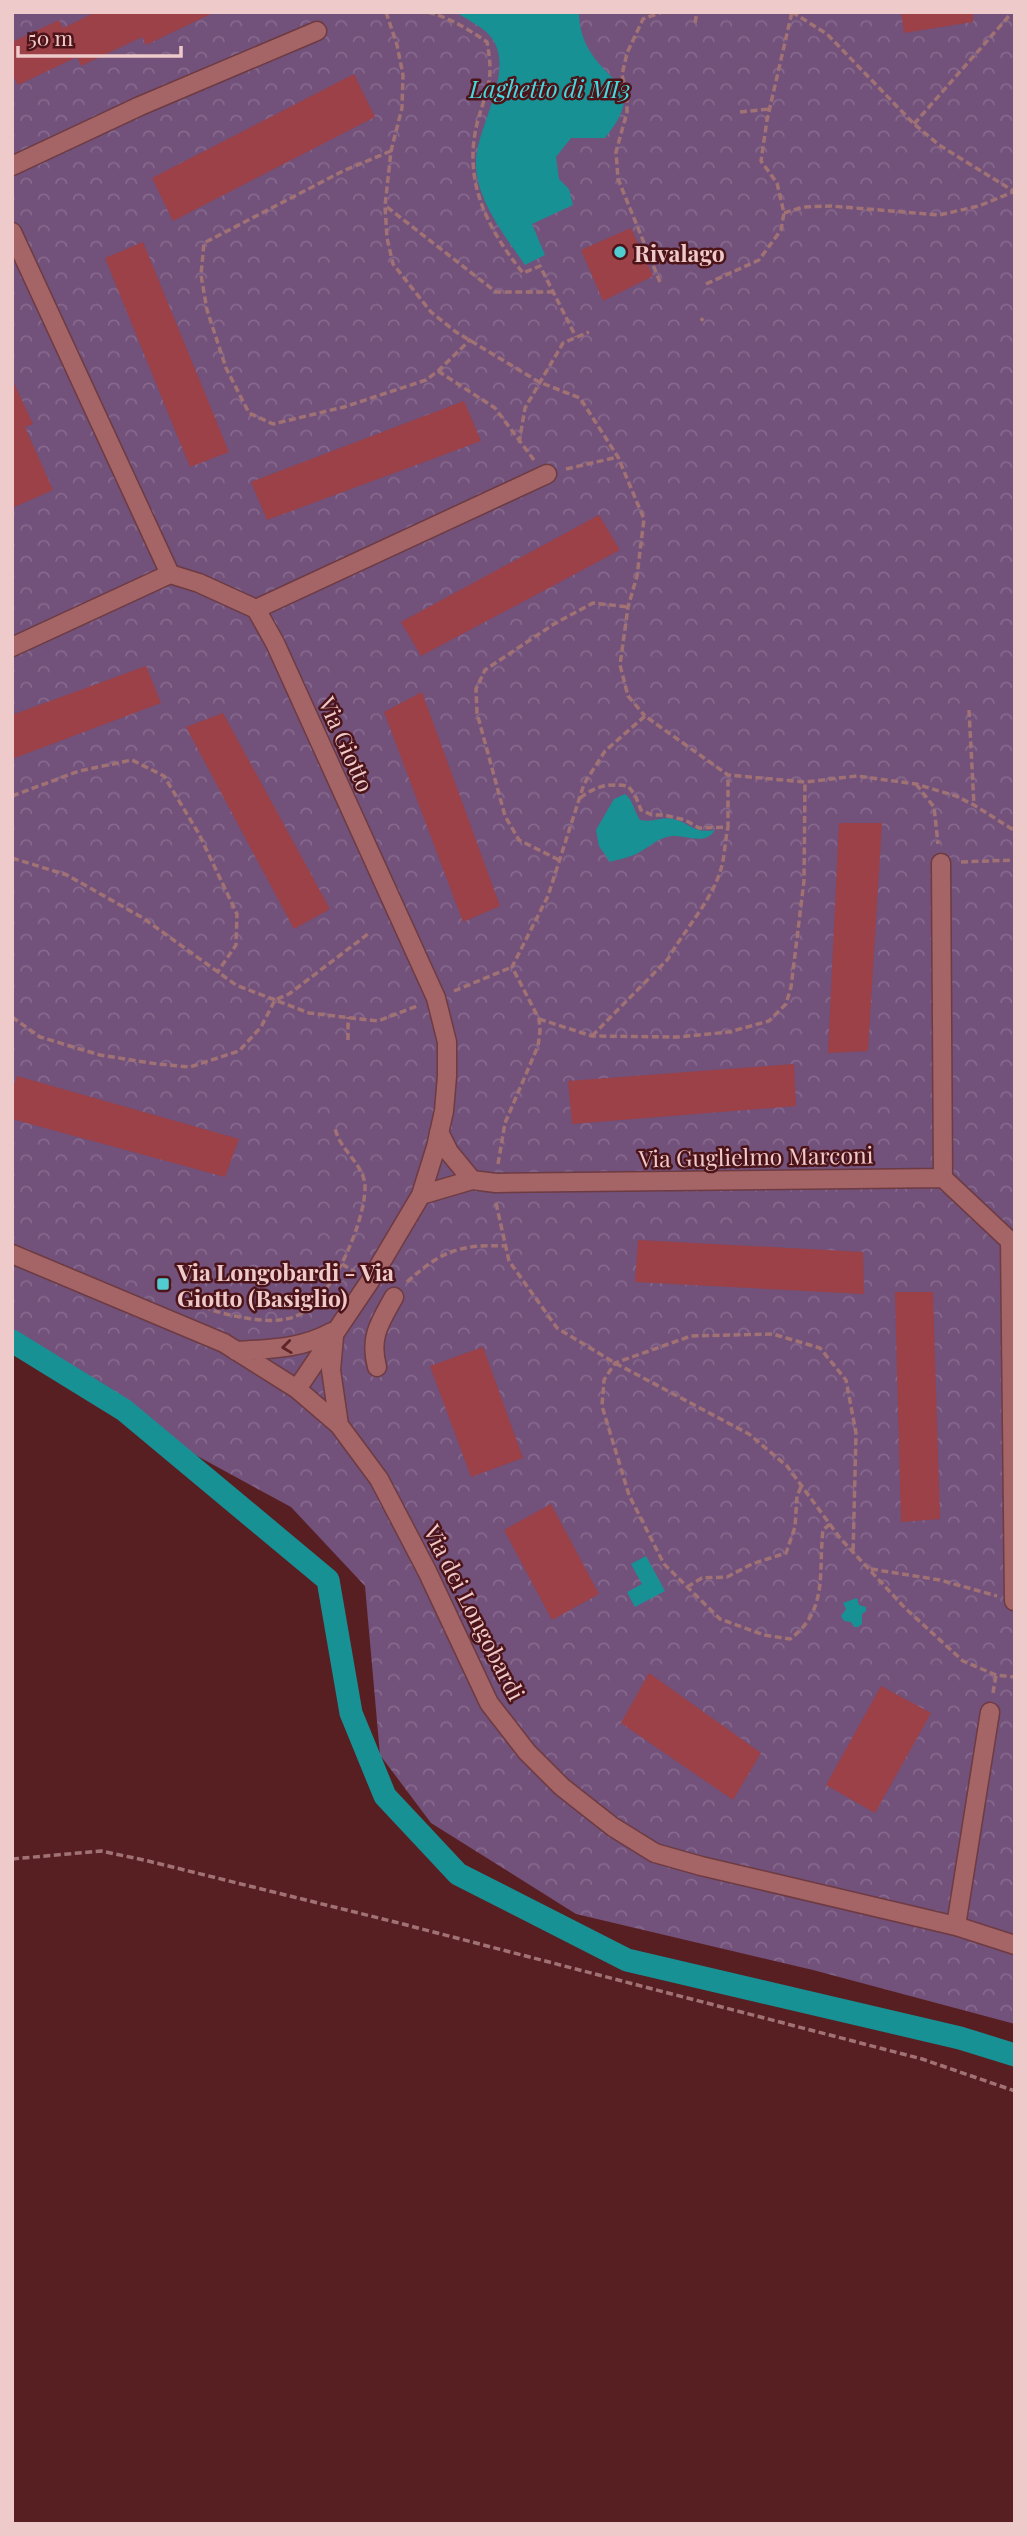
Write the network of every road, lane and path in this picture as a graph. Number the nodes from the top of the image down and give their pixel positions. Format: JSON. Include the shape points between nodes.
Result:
{"nodes":[{"id":1,"x":386,"y":12,"type":"edge"},
{"id":2,"x":428,"y":12,"type":"edge"},
{"id":3,"x":662,"y":12,"type":"edge"},
{"id":4,"x":697,"y":12,"type":"edge"},
{"id":5,"x":792,"y":12,"type":"edge"},
{"id":6,"x":1009,"y":16,"type":"dead end"},
{"id":7,"x":695,"y":23,"type":"dead end"},
{"id":8,"x":317,"y":31,"type":"dead end"},
{"id":9,"x":769,"y":109,"type":"junction"},
{"id":10,"x":740,"y":112,"type":"dead end"},
{"id":11,"x":914,"y":124,"type":"junction"},
{"id":12,"x":391,"y":151,"type":"junction"},
{"id":13,"x":12,"y":166,"type":"edge"},
{"id":14,"x":1014,"y":192,"type":"edge"},
{"id":15,"x":386,"y":206,"type":"junction"},
{"id":16,"x":783,"y":213,"type":"junction"},
{"id":17,"x":12,"y":232,"type":"edge"},
{"id":18,"x":660,"y":282,"type":"dead end"},
{"id":19,"x":706,"y":284,"type":"dead end"},
{"id":20,"x":555,"y":292,"type":"junction"},
{"id":21,"x":589,"y":332,"type":"dead end"},
{"id":22,"x":576,"y":337,"type":"junction"},
{"id":23,"x":471,"y":339,"type":"junction"},
{"id":24,"x":438,"y":371,"type":"junction"},
{"id":25,"x":539,"y":382,"type":"junction"},
{"id":26,"x":519,"y":443,"type":"junction"},
{"id":27,"x":618,"y":457,"type":"junction"},
{"id":28,"x":547,"y":474,"type":"junction"},
{"id":29,"x":170,"y":574,"type":"junction"},
{"id":30,"x":628,"y":607,"type":"junction"},
{"id":31,"x":256,"y":609,"type":"junction"},
{"id":32,"x":12,"y":647,"type":"edge"},
{"id":33,"x":969,"y":710,"type":"dead end"},
{"id":34,"x":645,"y":716,"type":"junction"},
{"id":35,"x":728,"y":775,"type":"junction"},
{"id":36,"x":805,"y":782,"type":"junction"},
{"id":37,"x":916,"y":784,"type":"junction"},
{"id":38,"x":12,"y":796,"type":"edge"},
{"id":39,"x":579,"y":800,"type":"junction"},
{"id":40,"x":974,"y":804,"type":"junction"},
{"id":41,"x":728,"y":827,"type":"junction"},
{"id":42,"x":1015,"y":831,"type":"edge"},
{"id":43,"x":12,"y":858,"type":"edge"},
{"id":44,"x":559,"y":860,"type":"junction"},
{"id":45,"x":1015,"y":860,"type":"edge"},
{"id":46,"x":941,"y":863,"type":"junction"},
{"id":47,"x":368,"y":934,"type":"dead end"},
{"id":48,"x":513,"y":967,"type":"junction"},
{"id":49,"x":217,"y":973,"type":"junction"},
{"id":50,"x":436,"y":998,"type":"junction"},
{"id":51,"x":275,"y":1000,"type":"junction"},
{"id":52,"x":12,"y":1017,"type":"edge"},
{"id":53,"x":348,"y":1017,"type":"junction"},
{"id":54,"x":539,"y":1019,"type":"junction"},
{"id":55,"x":592,"y":1036,"type":"junction"},
{"id":56,"x":348,"y":1040,"type":"dead end"},
{"id":57,"x":335,"y":1127,"type":"dead end"},
{"id":58,"x":439,"y":1132,"type":"junction"},
{"id":59,"x":943,"y":1178,"type":"junction"},
{"id":60,"x":472,"y":1180,"type":"junction"},
{"id":61,"x":496,"y":1183,"type":"junction"},
{"id":62,"x":421,"y":1195,"type":"junction"},
{"id":63,"x":1012,"y":1241,"type":"edge"},
{"id":64,"x":506,"y":1246,"type":"junction"},
{"id":65,"x":12,"y":1255,"type":"edge"},
{"id":66,"x":342,"y":1264,"type":"junction"},
{"id":67,"x":356,"y":1272,"type":"dead end"},
{"id":68,"x":394,"y":1297,"type":"joint"},
{"id":69,"x":195,"y":1301,"type":"dead end"},
{"id":70,"x":335,"y":1331,"type":"junction"},
{"id":71,"x":236,"y":1351,"type":"junction"},
{"id":72,"x":615,"y":1363,"type":"junction"},
{"id":73,"x":377,"y":1367,"type":"dead end"},
{"id":74,"x":297,"y":1389,"type":"junction"},
{"id":75,"x":339,"y":1425,"type":"junction"},
{"id":76,"x":801,"y":1487,"type":"junction"},
{"id":77,"x":830,"y":1524,"type":"junction"},
{"id":78,"x":853,"y":1553,"type":"junction"},
{"id":79,"x":869,"y":1569,"type":"junction"},
{"id":80,"x":687,"y":1587,"type":"junction"},
{"id":81,"x":1014,"y":1601,"type":"edge"},
{"id":82,"x":1015,"y":1677,"type":"edge"},
{"id":83,"x":990,"y":1712,"type":"dead end"},
{"id":84,"x":12,"y":1859,"type":"edge"},
{"id":85,"x":956,"y":1926,"type":"junction"},
{"id":86,"x":1015,"y":1945,"type":"edge"},
{"id":87,"x":1015,"y":2091,"type":"edge"}],
"edges":[{"from":1,"to":12,"type":"path","via":[[403,75],[402,108]]},
{"from":2,"to":20,"type":"path","via":[[486,42],[491,66],[489,91],[472,152],[474,180],[484,213],[507,253],[523,273],[540,266]]},
{"from":3,"to":18,"type":"path","via":[[643,19],[627,53],[622,75],[627,112],[616,152],[618,179]]},
{"from":4,"to":7,"type":"path"},
{"from":5,"to":9,"type":"path"},
{"from":5,"to":11,"type":"path","via":[[827,34]]},
{"from":6,"to":11,"type":"path"},
{"from":8,"to":13,"type":"street"},
{"from":9,"to":10,"type":"path"},
{"from":9,"to":16,"type":"path","via":[[761,160],[777,183]]},
{"from":11,"to":14,"type":"path"},
{"from":12,"to":15,"type":"path"},
{"from":12,"to":24,"type":"path","via":[[204,243],[201,275],[207,310],[226,368],[249,413],[273,424],[388,394]]},
{"from":14,"to":16,"type":"path","via":[[939,215],[831,206]]},
{"from":15,"to":20,"type":"path","via":[[496,292]]},
{"from":15,"to":23,"type":"path","via":[[393,264],[431,312]]},
{"from":16,"to":19,"type":"path","via":[[781,230],[759,260]]},
{"from":17,"to":29,"type":"street"},
{"from":20,"to":22,"type":"path"},
{"from":21,"to":22,"type":"path"},
{"from":22,"to":25,"type":"path","via":[[563,343]]},
{"from":23,"to":24,"type":"path"},
{"from":23,"to":25,"type":"path"},
{"from":24,"to":26,"type":"path","via":[[495,408]]},
{"from":25,"to":26,"type":"path","via":[[525,408]]},
{"from":25,"to":27,"type":"path","via":[[580,398]]},
{"from":26,"to":28,"type":"path"},
{"from":27,"to":28,"type":"path"},
{"from":27,"to":30,"type":"path","via":[[644,519],[638,576]]},
{"from":28,"to":31,"type":"street"},
{"from":29,"to":31,"type":"street"},
{"from":29,"to":32,"type":"street"},
{"from":30,"to":34,"type":"path","via":[[621,665],[628,696]]},
{"from":30,"to":44,"type":"path","via":[[593,603],[554,624],[485,670],[476,689],[477,713],[505,816],[519,840]]},
{"from":31,"to":50,"type":"street","name":"Via Giotto"},
{"from":33,"to":40,"type":"path"},
{"from":34,"to":35,"type":"path"},
{"from":34,"to":39,"type":"path","via":[[605,751]]},
{"from":35,"to":36,"type":"path"},
{"from":35,"to":41,"type":"path"},
{"from":36,"to":37,"type":"path","via":[[857,776]]},
{"from":36,"to":55,"type":"path","via":[[804,881],[786,1004],[769,1021],[729,1032]]},
{"from":37,"to":40,"type":"path"},
{"from":37,"to":46,"type":"path","via":[[933,807]]},
{"from":38,"to":49,"type":"path","via":[[79,772],[132,760],[164,776],[199,834],[237,914],[236,945]]},
{"from":39,"to":41,"type":"path","via":[[594,788],[611,783],[628,786],[641,810],[652,816],[685,820],[699,828]]},
{"from":39,"to":44,"type":"path"},
{"from":40,"to":42,"type":"path"},
{"from":41,"to":55,"type":"path","via":[[722,865],[690,929],[668,959]]},
{"from":43,"to":49,"type":"path","via":[[67,874],[143,918]]},
{"from":44,"to":48,"type":"path","via":[[548,896]]},
{"from":45,"to":46,"type":"path"},
{"from":46,"to":59,"type":"street"},
{"from":47,"to":51,"type":"path"},
{"from":48,"to":50,"type":"path"},
{"from":48,"to":54,"type":"path"},
{"from":49,"to":51,"type":"path"},
{"from":50,"to":53,"type":"path","via":[[378,1021]]},
{"from":50,"to":58,"type":"street","name":"Via Giotto","via":[[447,1042]]},
{"from":51,"to":52,"type":"path","via":[[261,1027],[239,1051],[190,1067],[100,1055],[40,1037]]},
{"from":51,"to":53,"type":"path","via":[[309,1013]]},
{"from":53,"to":56,"type":"path"},
{"from":54,"to":55,"type":"path"},
{"from":54,"to":61,"type":"path","via":[[538,1046],[505,1123]]},
{"from":57,"to":66,"type":"path","via":[[336,1138],[355,1159],[365,1187]]},
{"from":58,"to":60,"type":"street"},
{"from":58,"to":62,"type":"street","name":"Via Giotto"},
{"from":59,"to":61,"type":"street","name":"Via Guglielmo Marconi"},
{"from":59,"to":63,"type":"street"},
{"from":60,"to":61,"type":"street","name":"Via Guglielmo Marconi"},
{"from":60,"to":62,"type":"street","name":"Via Guglielmo Marconi"},
{"from":61,"to":64,"type":"path"},
{"from":62,"to":70,"type":"street","name":"Via Giotto"},
{"from":63,"to":81,"type":"street"},
{"from":64,"to":68,"type":"path","via":[[471,1245],[451,1251],[425,1267]]},
{"from":64,"to":72,"type":"path","via":[[509,1261],[557,1328]]},
{"from":65,"to":71,"type":"street","name":"Via dei Longobardi","via":[[155,1312]]},
{"from":66,"to":67,"type":"path"},
{"from":66,"to":69,"type":"path","via":[[316,1303],[296,1317],[275,1321],[244,1318]]},
{"from":68,"to":73,"type":"street","via":[[375,1331]]},
{"from":70,"to":71,"type":"street","one_way":true,"via":[[295,1347]]},
{"from":70,"to":74,"type":"street","name":"Via Giotto"},
{"from":70,"to":75,"type":"street","name":"Via Giotto","via":[[331,1370]]},
{"from":71,"to":74,"type":"street","name":"Via dei Longobardi"},
{"from":72,"to":76,"type":"path","via":[[748,1434],[787,1466]]},
{"from":72,"to":78,"type":"path","via":[[691,1336],[774,1334],[820,1348],[846,1380],[856,1433]]},
{"from":72,"to":80,"type":"path","via":[[604,1380],[602,1406],[615,1455],[629,1495],[664,1564]]},
{"from":74,"to":75,"type":"street","name":"Via dei Longobardi"},
{"from":75,"to":85,"type":"street","name":"Via dei Longobardi","via":[[379,1479],[489,1703],[562,1787],[613,1828],[656,1853]]},
{"from":76,"to":77,"type":"path"},
{"from":76,"to":80,"type":"path","via":[[786,1553],[727,1577],[702,1578]]},
{"from":77,"to":78,"type":"path"},
{"from":77,"to":80,"type":"path","via":[[823,1530],[820,1588],[813,1614],[790,1639],[764,1636],[720,1619]]},
{"from":78,"to":79,"type":"path"},
{"from":79,"to":81,"type":"path","via":[[940,1580]]},
{"from":79,"to":82,"type":"path","via":[[963,1661],[996,1675]]},
{"from":83,"to":85,"type":"street"},
{"from":84,"to":87,"type":"path","via":[[102,1850],[909,2056]]},
{"from":85,"to":86,"type":"street","name":"Via dei Longobardi"}]}
